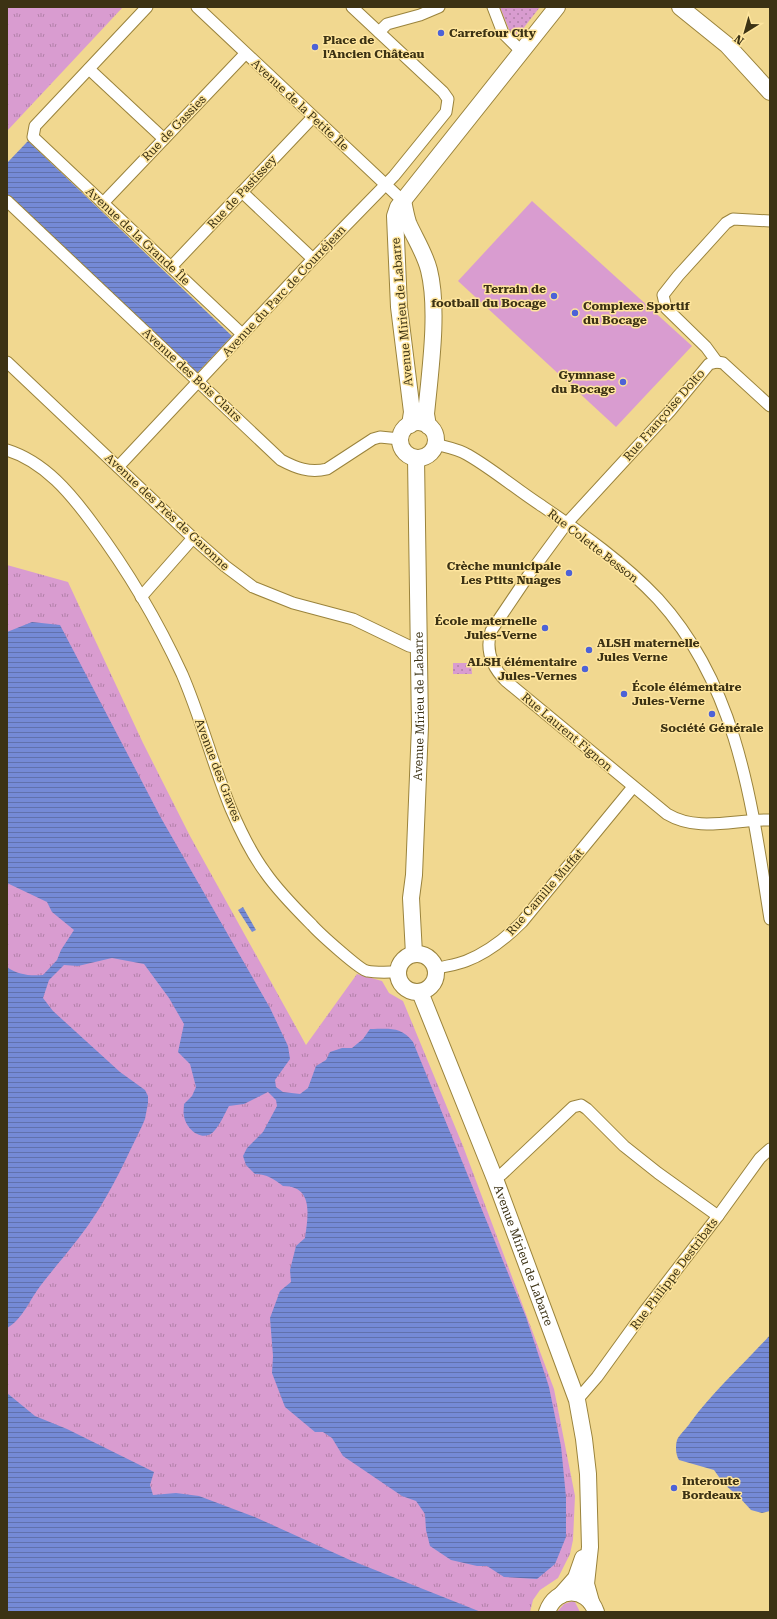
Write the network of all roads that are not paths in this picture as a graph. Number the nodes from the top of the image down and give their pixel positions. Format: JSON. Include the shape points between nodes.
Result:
{"nodes":[{"id":1,"x":147,"y":7,"type":"edge"},
{"id":2,"x":198,"y":7,"type":"edge"},
{"id":3,"x":352,"y":7,"type":"edge"},
{"id":4,"x":439,"y":7,"type":"edge"},
{"id":5,"x":493,"y":7,"type":"edge"},
{"id":6,"x":557,"y":7,"type":"edge"},
{"id":7,"x":680,"y":7,"type":"edge"},
{"id":8,"x":379,"y":32,"type":"junction"},
{"id":9,"x":522,"y":52,"type":"junction"},
{"id":10,"x":246,"y":54,"type":"junction"},
{"id":11,"x":89,"y":69,"type":"junction"},
{"id":12,"x":770,"y":92,"type":"edge"},
{"id":13,"x":313,"y":117,"type":"junction"},
{"id":14,"x":164,"y":139,"type":"junction"},
{"id":15,"x":384,"y":185,"type":"junction"},
{"id":16,"x":242,"y":192,"type":"junction"},
{"id":17,"x":7,"y":201,"type":"edge"},
{"id":18,"x":403,"y":201,"type":"junction"},
{"id":19,"x":103,"y":203,"type":"junction"},
{"id":20,"x":401,"y":220,"type":"junction"},
{"id":21,"x":770,"y":221,"type":"edge"},
{"id":22,"x":313,"y":259,"type":"junction"},
{"id":23,"x":171,"y":267,"type":"junction"},
{"id":24,"x":242,"y":334,"type":"junction"},
{"id":25,"x":7,"y":362,"type":"edge"},
{"id":26,"x":717,"y":362,"type":"junction"},
{"id":27,"x":198,"y":381,"type":"junction"},
{"id":28,"x":770,"y":406,"type":"edge"},
{"id":29,"x":410,"y":425,"type":"junction"},
{"id":30,"x":428,"y":426,"type":"junction"},
{"id":31,"x":400,"y":439,"type":"junction"},
{"id":32,"x":435,"y":444,"type":"junction"},
{"id":33,"x":7,"y":450,"type":"edge"},
{"id":34,"x":416,"y":458,"type":"junction"},
{"id":35,"x":118,"y":467,"type":"junction"},
{"id":36,"x":567,"y":523,"type":"junction"},
{"id":37,"x":193,"y":538,"type":"junction"},
{"id":38,"x":141,"y":597,"type":"junction"},
{"id":39,"x":419,"y":648,"type":"junction"},
{"id":40,"x":633,"y":787,"type":"junction"},
{"id":41,"x":754,"y":820,"type":"junction"},
{"id":42,"x":770,"y":820,"type":"edge"},
{"id":43,"x":770,"y":919,"type":"edge"},
{"id":44,"x":414,"y":954,"type":"junction"},
{"id":45,"x":435,"y":969,"type":"junction"},
{"id":46,"x":398,"y":972,"type":"junction"},
{"id":47,"x":420,"y":992,"type":"junction"},
{"id":48,"x":770,"y":1149,"type":"edge"},
{"id":49,"x":495,"y":1179,"type":"junction"},
{"id":50,"x":718,"y":1216,"type":"junction"},
{"id":51,"x":577,"y":1400,"type":"junction"},
{"id":52,"x":590,"y":1529,"type":"junction"},
{"id":53,"x":561,"y":1595,"type":"junction"},
{"id":54,"x":593,"y":1607,"type":"edge"},
{"id":55,"x":547,"y":1612,"type":"edge"}],
"edges":[{"from":1,"to":11,"type":"street"},
{"from":2,"to":10,"type":"street","name":"Avenue de la Petite Île"},
{"from":3,"to":8,"type":"street"},
{"from":4,"to":8,"type":"street","via":[[387,24]]},
{"from":5,"to":9,"type":"street","via":[[503,33]]},
{"from":6,"to":9,"type":"street"},
{"from":7,"to":12,"type":"street","via":[[727,45]]},
{"from":8,"to":15,"type":"street","name":"Avenue du Parc de Courréjean","via":[[448,99],[446,112]]},
{"from":9,"to":18,"type":"street"},
{"from":10,"to":13,"type":"street","name":"Avenue de la Petite Île"},
{"from":10,"to":14,"type":"street","name":"Rue de Gassies"},
{"from":11,"to":14,"type":"street"},
{"from":11,"to":19,"type":"street","name":"Avenue de la Grande Île","via":[[35,126],[33,137]]},
{"from":13,"to":15,"type":"street","name":"Avenue de la Petite Île"},
{"from":13,"to":16,"type":"street","name":"Rue de Pastissey"},
{"from":14,"to":19,"type":"street","name":"Rue de Gassies"},
{"from":15,"to":18,"type":"street","name":"Avenue de la Petite Île"},
{"from":15,"to":22,"type":"street","name":"Avenue du Parc de Courréjean"},
{"from":16,"to":22,"type":"street"},
{"from":16,"to":23,"type":"street","name":"Rue de Pastissey"},
{"from":17,"to":27,"type":"street","name":"Avenue des Bois Clairs"},
{"from":18,"to":20,"type":"street","name":"Avenue Mirieu de Labarre"},
{"from":19,"to":23,"type":"street","name":"Avenue de la Grande Île"},
{"from":20,"to":29,"type":"street","name":"Avenue Mirieu de Labarre","via":[[400,307],[412,412]]},
{"from":20,"to":30,"type":"street","name":"Avenue Mirieu de Labarre","via":[[425,257],[430,270],[433,321],[426,414]]},
{"from":21,"to":26,"type":"street","via":[[733,219],[663,295],[666,308],[706,347]]},
{"from":22,"to":24,"type":"street","name":"Avenue du Parc de Courréjean"},
{"from":23,"to":24,"type":"street","name":"Avenue de la Grande Île"},
{"from":24,"to":27,"type":"street","name":"Avenue du Parc de Courréjean"},
{"from":25,"to":35,"type":"street","name":"Avenue des Près de Garonne"},
{"from":26,"to":28,"type":"street","name":"Rue Françoise Dolto","via":[[723,364]]},
{"from":26,"to":36,"type":"street","name":"Rue Françoise Dolto","via":[[709,364],[670,411]]},
{"from":27,"to":31,"type":"street","name":"Avenue des Bois Clairs","via":[[281,460],[306,470],[327,469],[372,439]]},
{"from":27,"to":35,"type":"street","name":"Avenue du Parc de Courréjean"},
{"from":29,"to":30,"type":"street","via":[[419,423]]},
{"from":29,"to":31,"type":"street","via":[[405,428]]},
{"from":30,"to":32,"type":"street","name":"Avenue Mirieu de Labarre","via":[[435,434]]},
{"from":31,"to":34,"type":"street","via":[[406,454]]},
{"from":32,"to":34,"type":"street","via":[[430,453]]},
{"from":32,"to":36,"type":"street","name":"Rue Colette Besson","via":[[467,454]]},
{"from":33,"to":38,"type":"street","name":"Avenue des Graves","via":[[39,466],[70,494],[102,535]]},
{"from":34,"to":39,"type":"street","name":"Avenue Mirieu de Labarre"},
{"from":35,"to":37,"type":"street","name":"Avenue des Près de Garonne"},
{"from":36,"to":40,"type":"street","name":"Rue Laurent Fignon","via":[[491,631],[488,649],[493,665],[506,681]]},
{"from":36,"to":41,"type":"street","name":"Rue Colette Besson","via":[[633,574],[659,600],[685,634],[710,676],[726,711],[738,748]]},
{"from":37,"to":38,"type":"street"},
{"from":37,"to":39,"type":"street","name":"Avenue des Près de Garonne","via":[[253,587],[293,603],[353,619],[409,646]]},
{"from":38,"to":46,"type":"street","name":"Avenue des Graves","via":[[182,675],[231,809],[265,872],[322,935],[366,971]]},
{"from":39,"to":44,"type":"street","name":"Avenue Mirieu de Labarre","via":[[420,726],[411,898]]},
{"from":40,"to":41,"type":"street","name":"Rue Laurent Fignon","via":[[673,818],[692,824]]},
{"from":40,"to":45,"type":"street","name":"Rue Camille Muffat","via":[[510,935],[466,961]]},
{"from":41,"to":42,"type":"street","name":"Rue Laurent Fignon"},
{"from":41,"to":43,"type":"street","name":"Rue Colette Besson"},
{"from":44,"to":45,"type":"street","via":[[430,959]]},
{"from":44,"to":46,"type":"street","via":[[403,959]]},
{"from":45,"to":47,"type":"street","via":[[434,981],[426,990]]},
{"from":46,"to":47,"type":"street","via":[[403,986]]},
{"from":47,"to":49,"type":"street","name":"Avenue Mirieu de Labarre"},
{"from":48,"to":50,"type":"street","name":"Rue Philippe Destribats","via":[[760,1158]]},
{"from":49,"to":50,"type":"street","via":[[573,1107],[581,1105],[624,1146]]},
{"from":49,"to":51,"type":"street","name":"Avenue Mirieu de Labarre"},
{"from":50,"to":51,"type":"street","name":"Rue Philippe Destribats"},
{"from":51,"to":52,"type":"street","name":"Avenue Mirieu de Labarre","via":[[588,1474]]},
{"from":52,"to":53,"type":"street","name":"Avenue Mirieu de Labarre","via":[[576,1578]]},
{"from":52,"to":54,"type":"street","name":"Avenue Mirieu de Labarre","via":[[586,1584]]},
{"from":53,"to":54,"type":"street","via":[[577,1593]]},
{"from":53,"to":55,"type":"street","name":"Avenue Mirieu de Labarre","via":[[553,1601]]}]}
